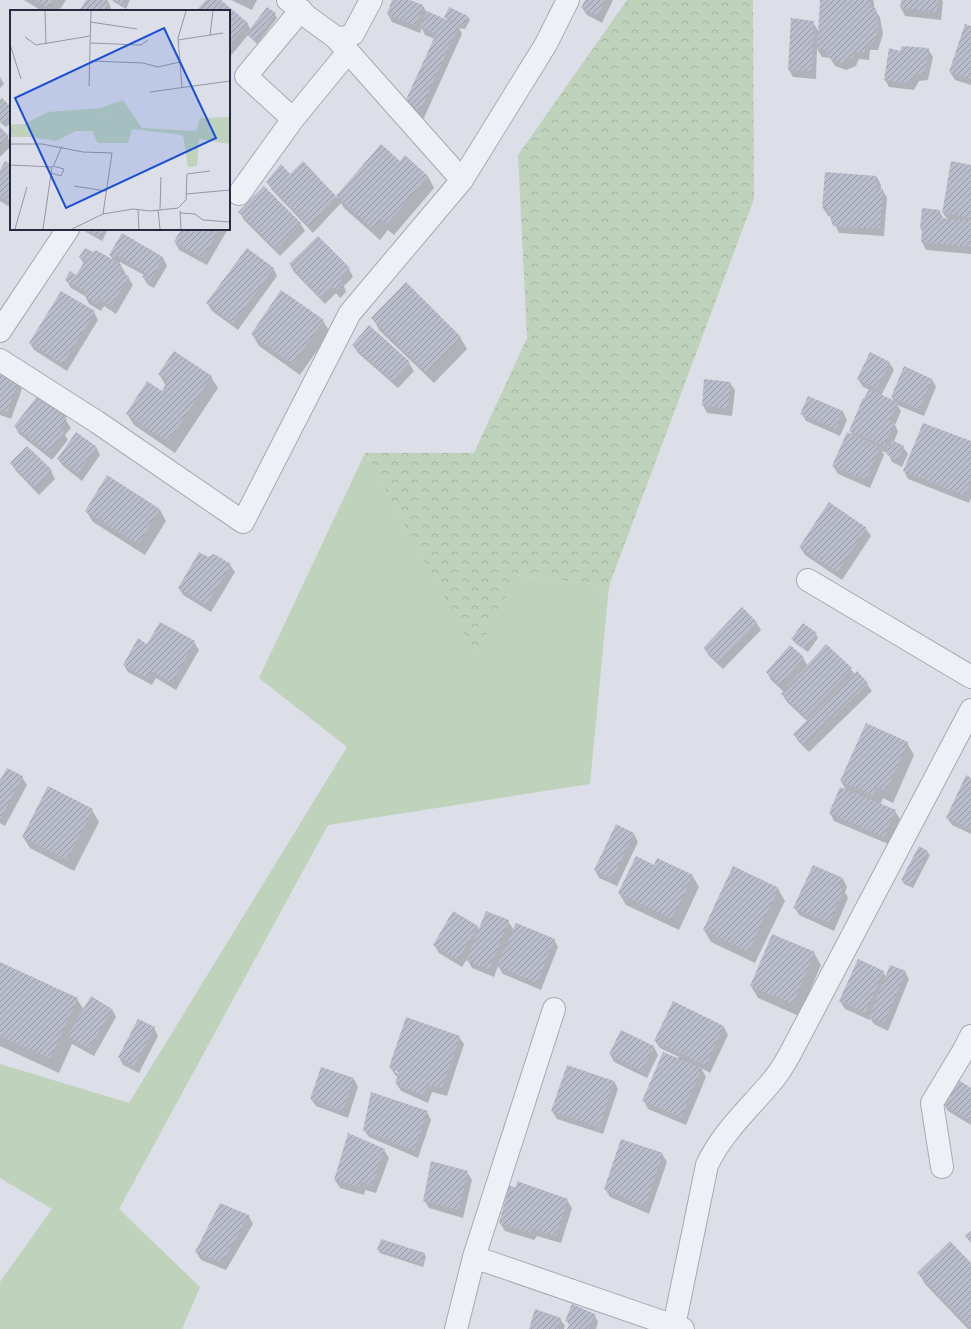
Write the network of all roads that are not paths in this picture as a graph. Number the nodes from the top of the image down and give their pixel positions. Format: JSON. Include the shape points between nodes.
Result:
{"nodes":[{"id":1,"x":371,"y":0,"type":"edge"},
{"id":2,"x":568,"y":0,"type":"edge"},
{"id":3,"x":294,"y":5,"type":"edge"},
{"id":4,"x":342,"y":45,"type":"junction"},
{"id":5,"x":293,"y":119,"type":"junction"},
{"id":6,"x":462,"y":180,"type":"junction"},
{"id":7,"x":239,"y":194,"type":"dead end"},
{"id":8,"x":67,"y":230,"type":"edge"},
{"id":9,"x":0,"y":331,"type":"edge"},
{"id":10,"x":0,"y":360,"type":"edge"},
{"id":11,"x":808,"y":580,"type":"dead end"},
{"id":12,"x":971,"y":677,"type":"edge"},
{"id":13,"x":971,"y":710,"type":"edge"},
{"id":14,"x":554,"y":1009,"type":"dead end"},
{"id":15,"x":971,"y":1036,"type":"edge"},
{"id":16,"x":942,"y":1167,"type":"dead end"},
{"id":17,"x":474,"y":1257,"type":"junction"},
{"id":18,"x":679,"y":1328,"type":"edge"},
{"id":19,"x":456,"y":1329,"type":"edge"}],
"edges":[{"from":1,"to":4,"type":"street","via":[[353,34],[345,38]]},
{"from":2,"to":6,"type":"street","via":[[546,44]]},
{"from":3,"to":4,"type":"street"},
{"from":3,"to":5,"type":"street","via":[[246,76]]},
{"from":4,"to":5,"type":"street"},
{"from":4,"to":6,"type":"street"},
{"from":5,"to":7,"type":"street"},
{"from":6,"to":10,"type":"street","via":[[350,313],[243,522],[97,422]]},
{"from":8,"to":9,"type":"street"},
{"from":11,"to":12,"type":"street"},
{"from":13,"to":18,"type":"street","via":[[790,1054],[775,1079],[725,1134],[707,1165]]},
{"from":14,"to":17,"type":"street"},
{"from":15,"to":16,"type":"street","via":[[932,1103]]},
{"from":17,"to":18,"type":"street"},
{"from":17,"to":19,"type":"street"}]}
